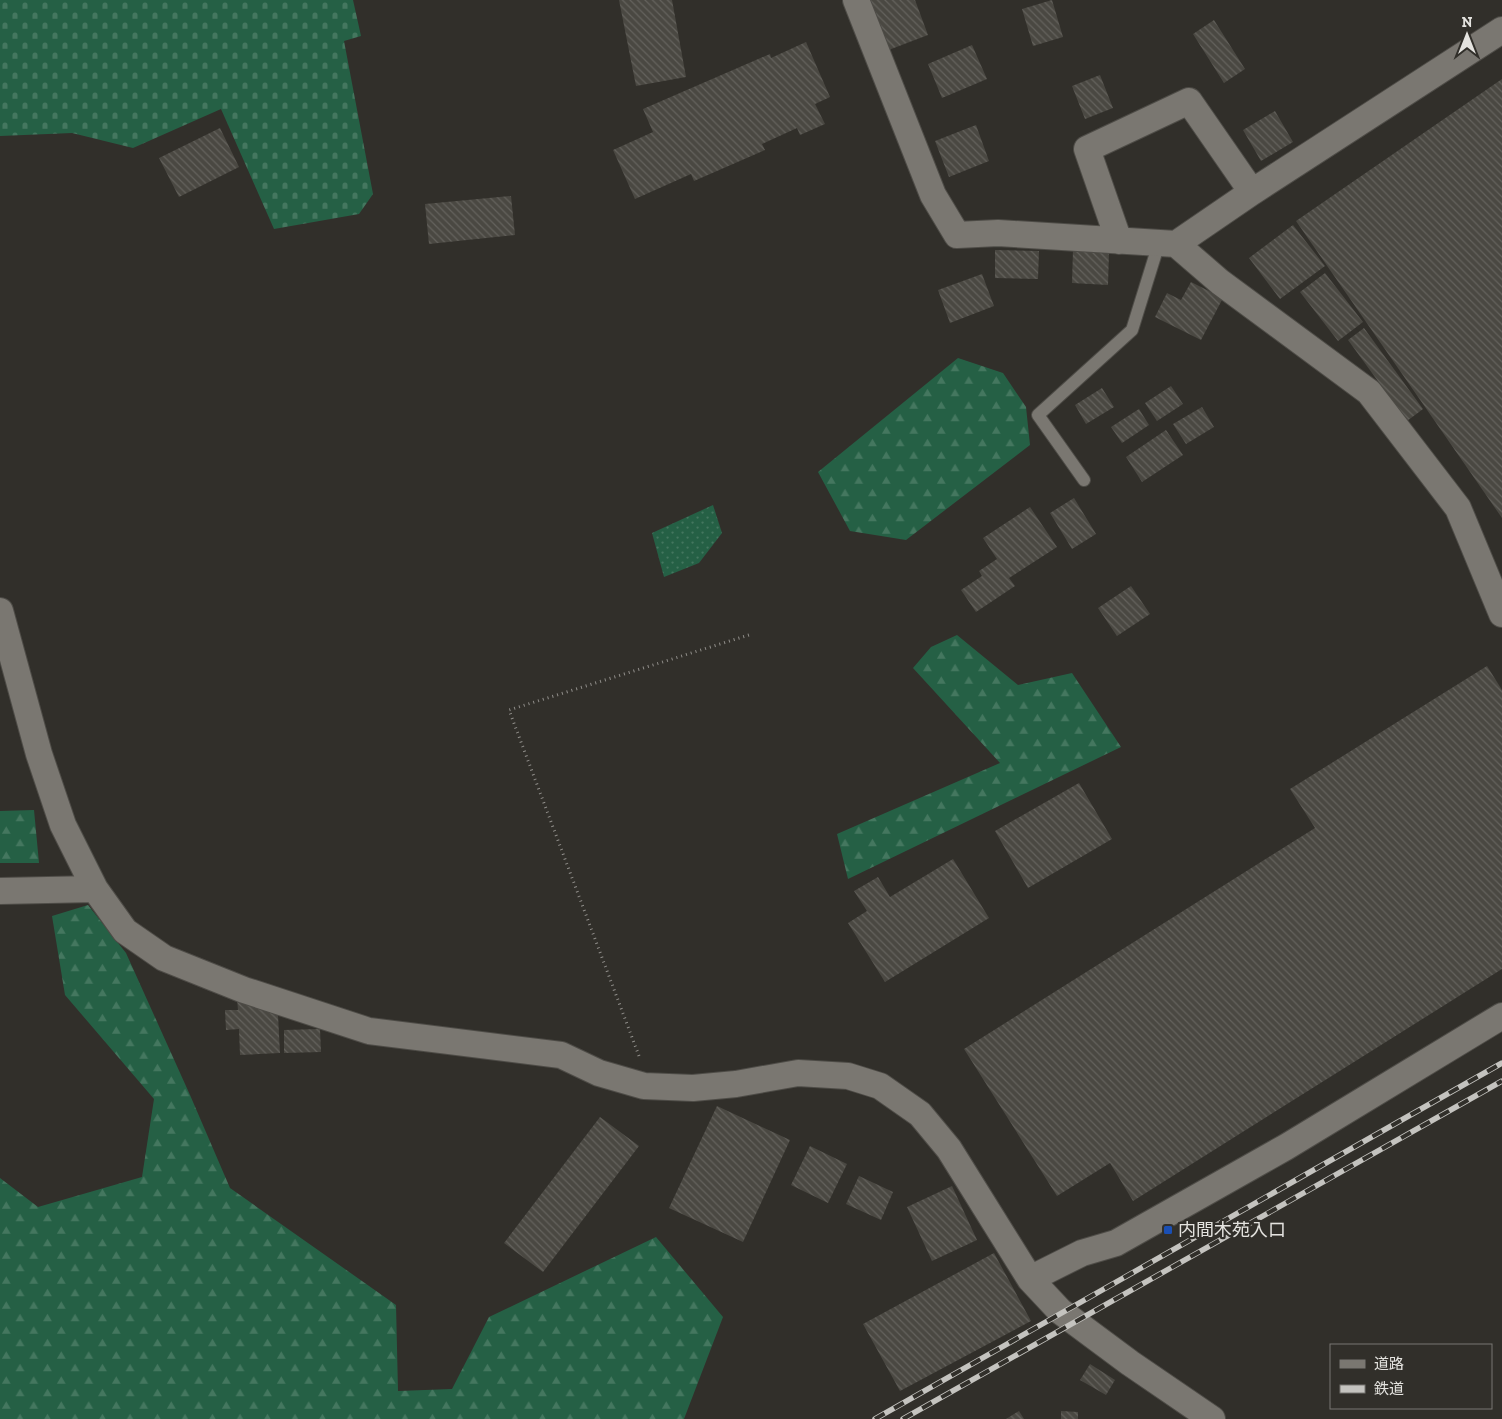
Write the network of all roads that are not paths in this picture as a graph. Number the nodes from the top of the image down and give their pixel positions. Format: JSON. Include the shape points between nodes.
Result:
{"nodes":[{"id":1,"x":856,"y":0,"type":"edge"},
{"id":2,"x":1502,"y":30,"type":"edge"},
{"id":3,"x":1252,"y":192,"type":"junction"},
{"id":4,"x":1119,"y":241,"type":"junction"},
{"id":5,"x":1167,"y":244,"type":"junction"},
{"id":6,"x":1084,"y":480,"type":"dead end"},
{"id":7,"x":0,"y":611,"type":"edge"},
{"id":8,"x":1502,"y":614,"type":"edge"},
{"id":9,"x":95,"y":889,"type":"junction"},
{"id":10,"x":0,"y":891,"type":"edge"},
{"id":11,"x":1502,"y":1016,"type":"edge"},
{"id":12,"x":1030,"y":1279,"type":"junction"},
{"id":13,"x":1212,"y":1419,"type":"edge"}],
"edges":[{"from":1,"to":4,"type":"street","via":[[932,195],[956,235],[998,233]]},
{"from":2,"to":3,"type":"street"},
{"from":3,"to":4,"type":"street","via":[[1189,101],[1087,149]]},
{"from":3,"to":5,"type":"street"},
{"from":4,"to":5,"type":"street"},
{"from":5,"to":6,"type":"lane","via":[[1132,330],[1038,415]]},
{"from":5,"to":8,"type":"street","via":[[1369,392],[1458,508]]},
{"from":7,"to":9,"type":"street","via":[[39,754],[63,825]]},
{"from":9,"to":10,"type":"street"},
{"from":9,"to":12,"type":"street","via":[[126,930],[164,958],[244,990],[369,1031],[561,1055],[599,1073],[644,1086],[693,1088],[798,1073],[848,1076],[880,1086],[920,1114],[949,1149]]},
{"from":11,"to":12,"type":"street","via":[[1286,1147],[1116,1243],[1082,1253]]},
{"from":12,"to":13,"type":"street","via":[[1060,1311]]}]}
